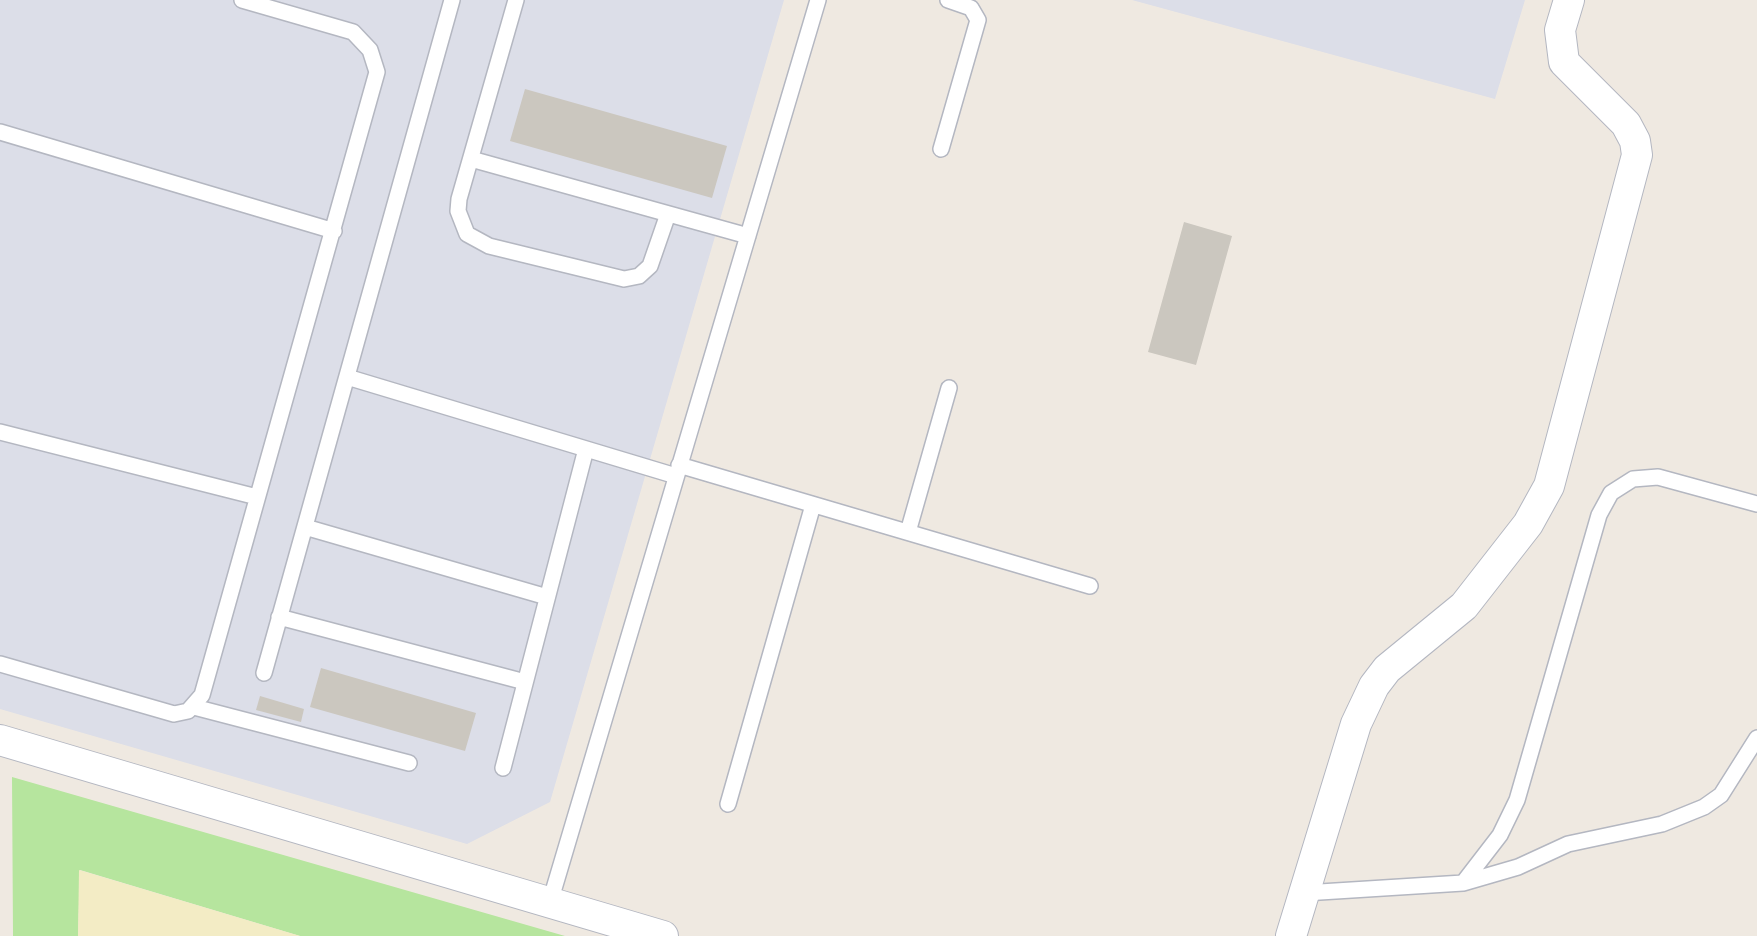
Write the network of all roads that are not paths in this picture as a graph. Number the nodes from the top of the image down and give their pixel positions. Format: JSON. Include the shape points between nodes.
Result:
{"nodes":[{"id":1,"x":242,"y":0,"type":"edge"},
{"id":2,"x":452,"y":0,"type":"edge"},
{"id":3,"x":516,"y":0,"type":"edge"},
{"id":4,"x":818,"y":0,"type":"edge"},
{"id":5,"x":948,"y":0,"type":"edge"},
{"id":6,"x":1569,"y":0,"type":"edge"},
{"id":7,"x":0,"y":132,"type":"edge"},
{"id":8,"x":941,"y":149,"type":"dead end"},
{"id":9,"x":470,"y":158,"type":"junction"},
{"id":10,"x":668,"y":214,"type":"junction"},
{"id":11,"x":334,"y":232,"type":"junction"},
{"id":12,"x":748,"y":236,"type":"junction"},
{"id":13,"x":347,"y":376,"type":"junction"},
{"id":14,"x":949,"y":388,"type":"dead end"},
{"id":15,"x":0,"y":432,"type":"edge"},
{"id":16,"x":586,"y":449,"type":"junction"},
{"id":17,"x":677,"y":471,"type":"junction"},
{"id":18,"x":257,"y":497,"type":"junction"},
{"id":19,"x":1757,"y":504,"type":"edge"},
{"id":20,"x":813,"y":505,"type":"junction"},
{"id":21,"x":305,"y":527,"type":"junction"},
{"id":22,"x":908,"y":532,"type":"junction"},
{"id":23,"x":1090,"y":586,"type":"dead end"},
{"id":24,"x":547,"y":597,"type":"junction"},
{"id":25,"x":280,"y":617,"type":"junction"},
{"id":26,"x":0,"y":664,"type":"edge"},
{"id":27,"x":264,"y":673,"type":"dead end"},
{"id":28,"x":525,"y":682,"type":"junction"},
{"id":29,"x":194,"y":707,"type":"junction"},
{"id":30,"x":1757,"y":738,"type":"edge"},
{"id":31,"x":0,"y":740,"type":"edge"},
{"id":32,"x":408,"y":763,"type":"dead end"},
{"id":33,"x":504,"y":768,"type":"dead end"},
{"id":34,"x":728,"y":804,"type":"dead end"},
{"id":35,"x":1463,"y":883,"type":"junction"},
{"id":36,"x":1304,"y":893,"type":"junction"},
{"id":37,"x":550,"y":902,"type":"junction"},
{"id":38,"x":662,"y":936,"type":"edge"},
{"id":39,"x":1291,"y":936,"type":"edge"}],
"edges":[{"from":1,"to":11,"type":"lane","via":[[353,32],[375,61],[376,84]]},
{"from":2,"to":13,"type":"lane"},
{"from":3,"to":9,"type":"lane"},
{"from":4,"to":12,"type":"lane"},
{"from":5,"to":8,"type":"lane","via":[[971,8],[978,20]]},
{"from":6,"to":36,"type":"street","via":[[1559,41],[1564,62],[1626,124],[1637,156],[1549,486],[1464,606],[1374,686]]},
{"from":7,"to":11,"type":"lane"},
{"from":9,"to":10,"type":"lane"},
{"from":9,"to":10,"type":"lane","via":[[458,212],[468,234],[489,246],[632,278],[650,266]]},
{"from":10,"to":12,"type":"lane"},
{"from":11,"to":18,"type":"lane"},
{"from":12,"to":17,"type":"lane"},
{"from":13,"to":16,"type":"lane"},
{"from":13,"to":21,"type":"lane"},
{"from":14,"to":22,"type":"lane"},
{"from":15,"to":18,"type":"lane"},
{"from":16,"to":17,"type":"lane"},
{"from":16,"to":24,"type":"lane"},
{"from":17,"to":20,"type":"lane"},
{"from":17,"to":37,"type":"lane"},
{"from":18,"to":29,"type":"lane"},
{"from":19,"to":35,"type":"lane","via":[[1658,477],[1633,479],[1611,493],[1599,515],[1517,800]]},
{"from":20,"to":22,"type":"lane"},
{"from":20,"to":34,"type":"lane"},
{"from":21,"to":24,"type":"lane"},
{"from":21,"to":25,"type":"lane"},
{"from":22,"to":23,"type":"lane"},
{"from":24,"to":28,"type":"lane"},
{"from":25,"to":27,"type":"lane"},
{"from":25,"to":28,"type":"lane"},
{"from":26,"to":29,"type":"lane","via":[[174,714]]},
{"from":28,"to":33,"type":"lane"},
{"from":29,"to":32,"type":"lane"},
{"from":30,"to":35,"type":"lane","via":[[1721,795],[1695,811],[1580,840]]},
{"from":31,"to":37,"type":"street"},
{"from":35,"to":36,"type":"lane"},
{"from":36,"to":39,"type":"street"},
{"from":37,"to":38,"type":"street"}]}
